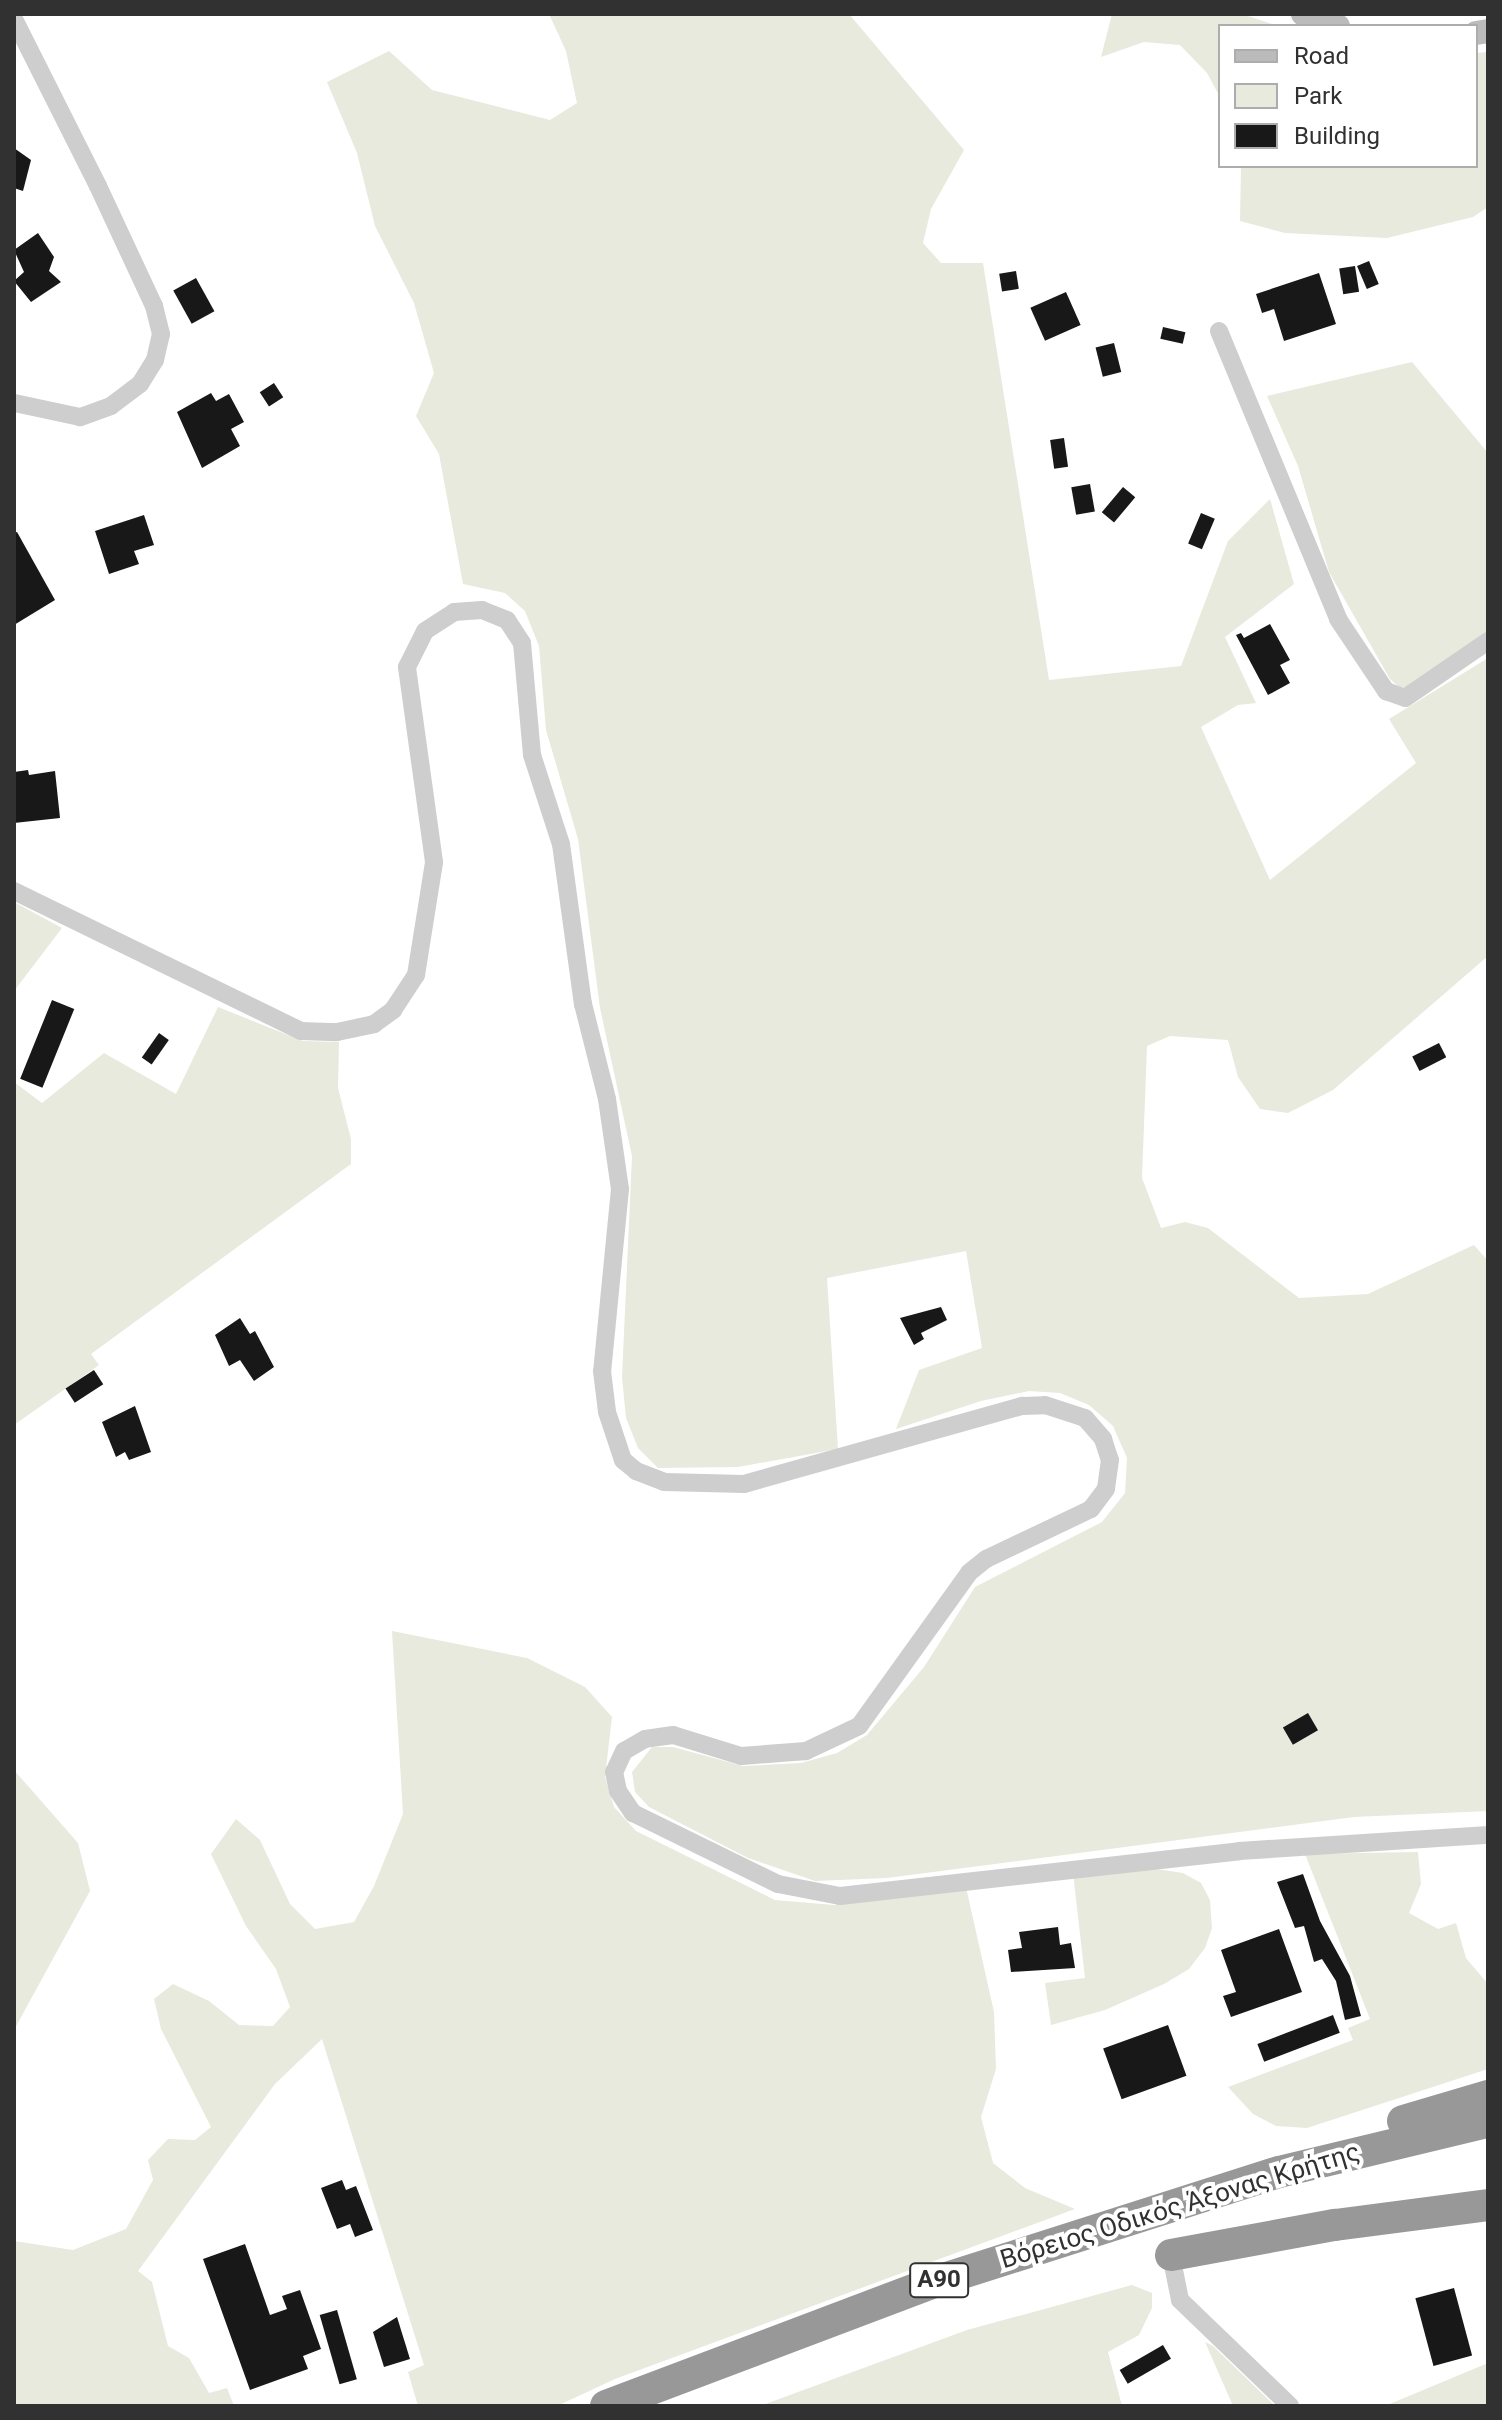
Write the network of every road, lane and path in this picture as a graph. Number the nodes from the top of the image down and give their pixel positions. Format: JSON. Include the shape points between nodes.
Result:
{"nodes":[{"id":1,"x":1303,"y":14,"type":"edge"},
{"id":2,"x":14,"y":19,"type":"edge"},
{"id":3,"x":1332,"y":24,"type":"edge"},
{"id":4,"x":1219,"y":331,"type":"dead end"},
{"id":5,"x":14,"y":403,"type":"edge"},
{"id":6,"x":1488,"y":641,"type":"edge"},
{"id":7,"x":14,"y":891,"type":"edge"},
{"id":8,"x":1488,"y":1835,"type":"edge"},
{"id":9,"x":1488,"y":2096,"type":"edge"},
{"id":10,"x":1488,"y":2122,"type":"edge"},
{"id":11,"x":1279,"y":2172,"type":"junction"},
{"id":12,"x":1488,"y":2205,"type":"edge"},
{"id":13,"x":1171,"y":2255,"type":"joint"},
{"id":14,"x":606,"y":2406,"type":"edge"},
{"id":15,"x":1290,"y":2406,"type":"edge"}],
"edges":[{"from":1,"to":3,"type":"main road"},
{"from":2,"to":5,"type":"street","via":[[117,226],[161,334],[155,360],[140,384],[111,406],[80,417],[46,414]]},
{"from":4,"to":6,"type":"street","via":[[1338,619],[1386,691],[1405,698]]},
{"from":7,"to":8,"type":"street","via":[[301,1031],[337,1032],[374,1024],[393,1010],[416,975],[434,862],[407,667],[425,631],[454,612],[482,610],[507,620],[522,643],[532,755],[561,844],[583,1004],[607,1099],[620,1189],[602,1371],[607,1412],[623,1460],[664,1482],[744,1484],[1022,1406],[1045,1405],[1085,1418],[1103,1439],[1110,1460],[1106,1489],[1091,1509],[986,1559],[969,1573],[859,1726],[806,1751],[741,1756],[673,1735],[645,1739],[624,1751],[614,1772],[618,1791],[633,1813],[778,1884],[840,1896],[1239,1851]]},
{"from":9,"to":11,"type":"highway","via":[[1334,2141]]},
{"from":10,"to":11,"type":"highway","name":"Βόρειος Οδικός Άξονας Κρήτης","number":"Α90"},
{"from":11,"to":14,"type":"highway","name":"Βόρειος Οδικός Άξονας Κρήτης","number":"Α90","via":[[934,2282]]},
{"from":12,"to":13,"type":"highway","via":[[1335,2225]]},
{"from":13,"to":15,"type":"street","via":[[1180,2300]]}]}
